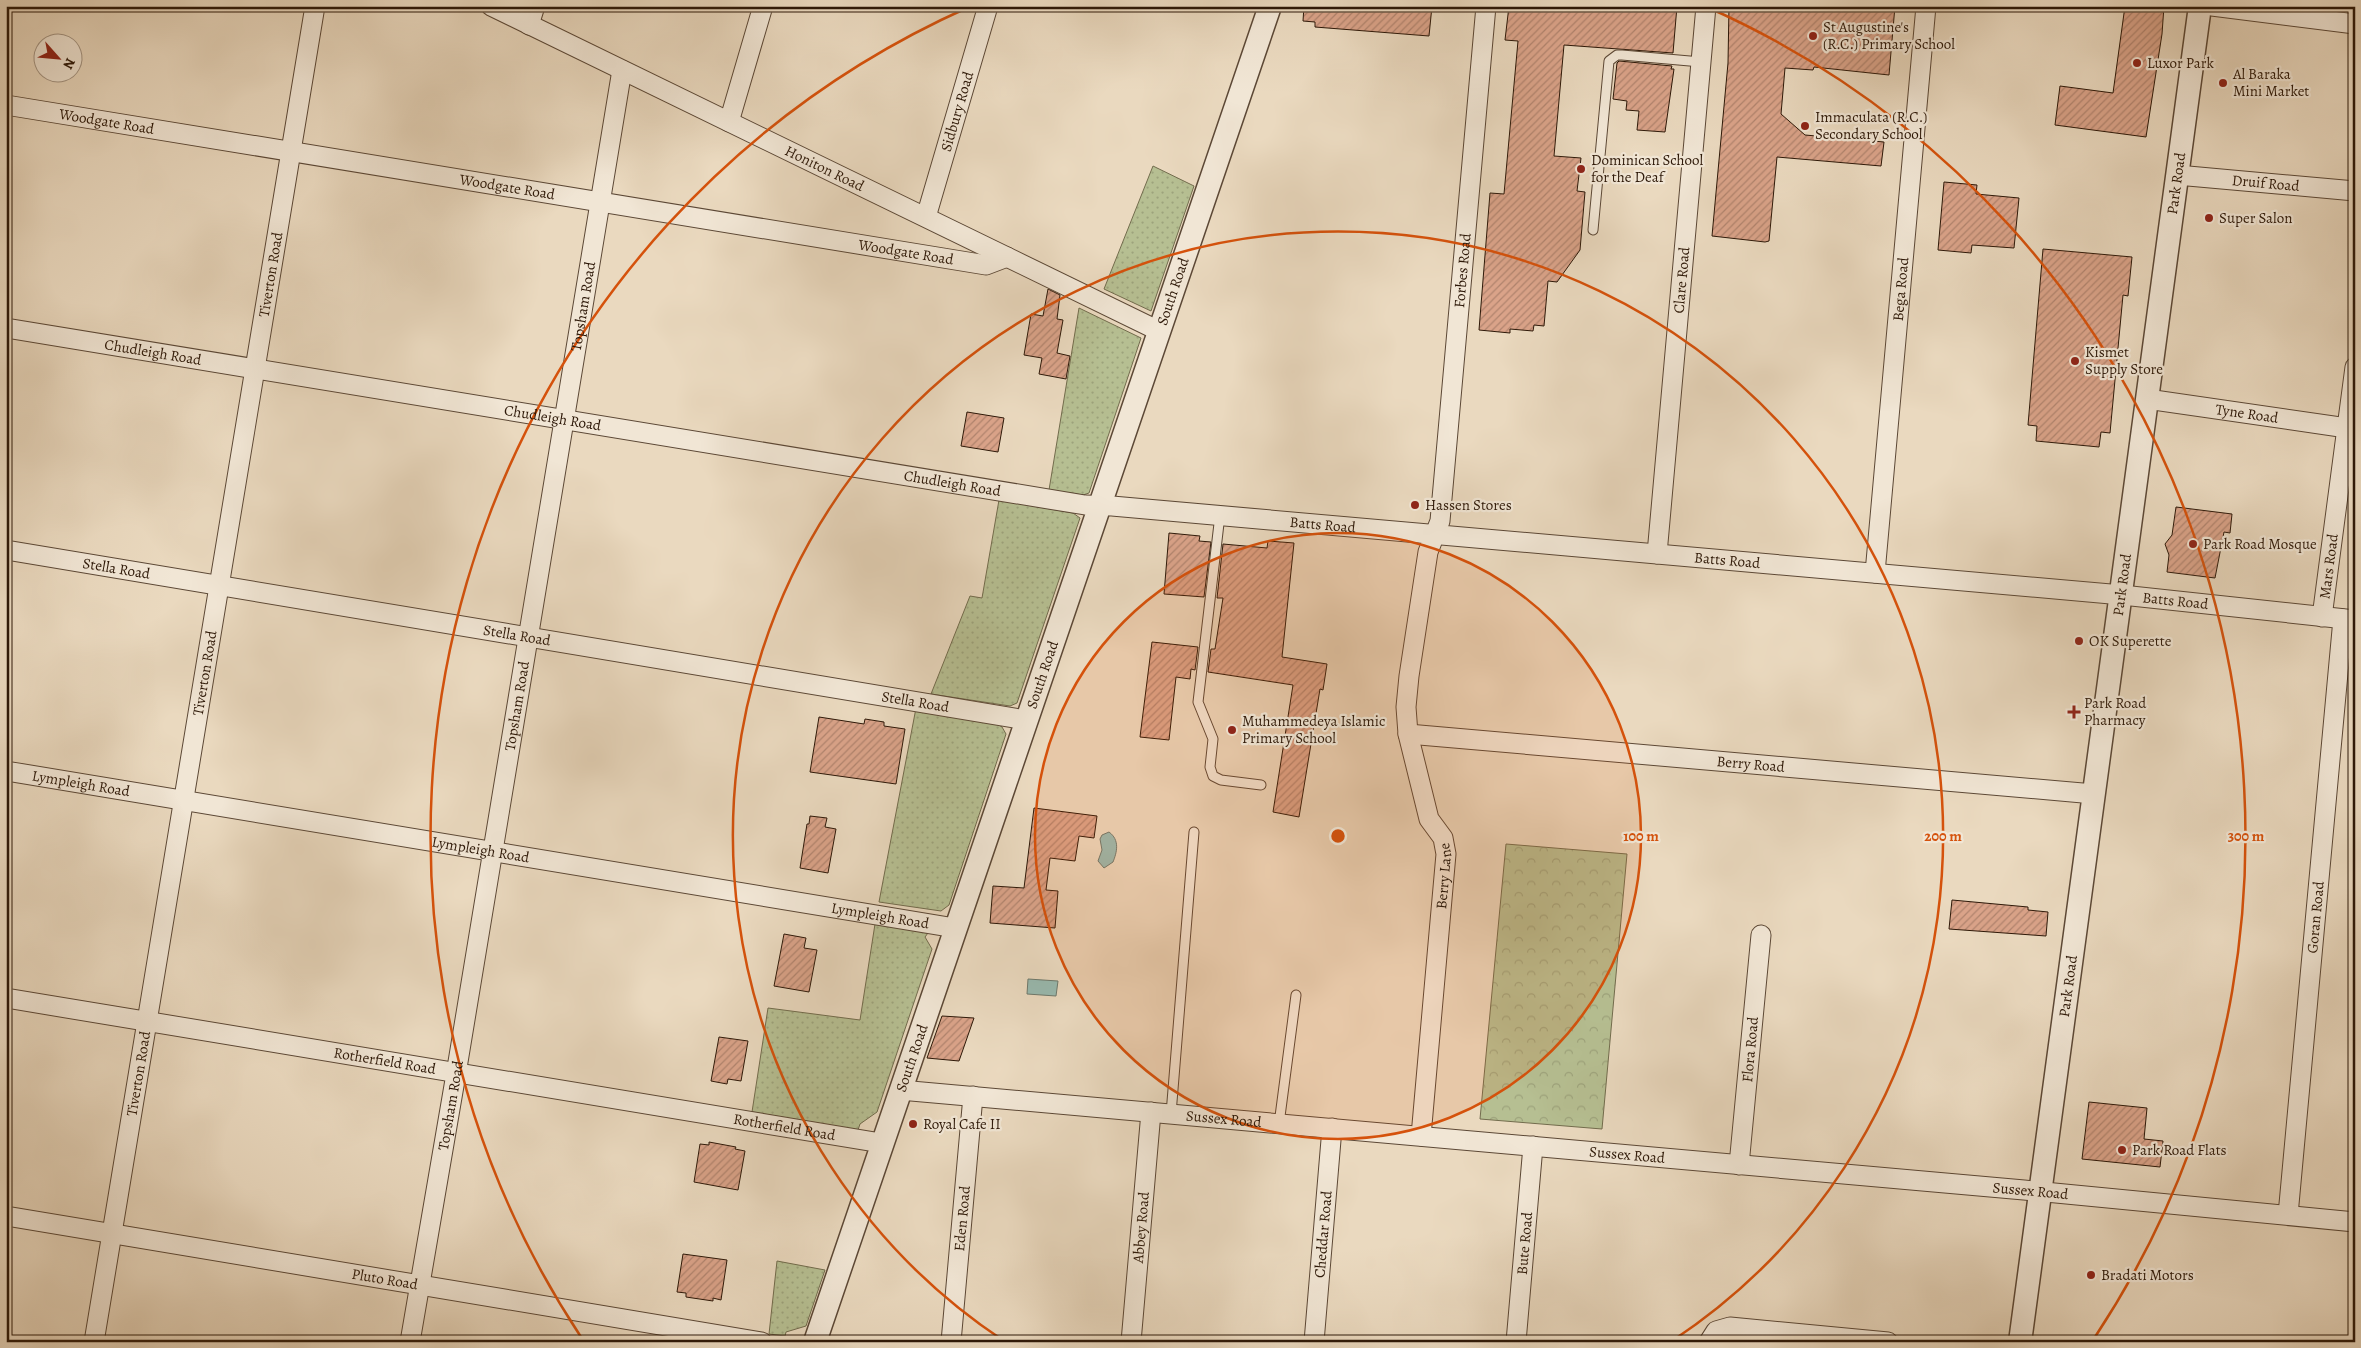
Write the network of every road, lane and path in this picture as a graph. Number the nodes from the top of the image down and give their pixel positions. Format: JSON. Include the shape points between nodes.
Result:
{"nodes":[{"id":1,"x":315,"y":6,"type":"edge"},
{"id":2,"x":491,"y":6,"type":"edge"},
{"id":3,"x":535,"y":6,"type":"edge"},
{"id":4,"x":764,"y":6,"type":"edge"},
{"id":5,"x":988,"y":6,"type":"edge"},
{"id":6,"x":1270,"y":6,"type":"edge"},
{"id":7,"x":1486,"y":6,"type":"edge"},
{"id":8,"x":1706,"y":6,"type":"edge"},
{"id":9,"x":1926,"y":6,"type":"edge"},
{"id":10,"x":2200,"y":6,"type":"edge"},
{"id":11,"x":2212,"y":6,"type":"edge"},
{"id":12,"x":2332,"y":14,"type":"edge"},
{"id":13,"x":2355,"y":24,"type":"edge"},
{"id":14,"x":529,"y":25,"type":"junction"},
{"id":15,"x":1701,"y":62,"type":"junction"},
{"id":16,"x":622,"y":70,"type":"junction"},
{"id":17,"x":6,"y":105,"type":"edge"},
{"id":18,"x":729,"y":122,"type":"junction"},
{"id":19,"x":292,"y":152,"type":"junction"},
{"id":20,"x":2177,"y":175,"type":"junction"},
{"id":21,"x":2355,"y":191,"type":"edge"},
{"id":22,"x":600,"y":202,"type":"junction"},
{"id":23,"x":926,"y":217,"type":"junction"},
{"id":24,"x":1593,"y":230,"type":"dead end"},
{"id":25,"x":1007,"y":257,"type":"junction"},
{"id":26,"x":6,"y":328,"type":"edge"},
{"id":27,"x":1159,"y":331,"type":"junction"},
{"id":28,"x":2355,"y":367,"type":"edge"},
{"id":29,"x":255,"y":370,"type":"junction"},
{"id":30,"x":2147,"y":399,"type":"junction"},
{"id":31,"x":564,"y":420,"type":"junction"},
{"id":32,"x":2347,"y":428,"type":"junction"},
{"id":33,"x":1099,"y":506,"type":"junction"},
{"id":34,"x":1220,"y":515,"type":"junction"},
{"id":35,"x":1434,"y":534,"type":"junction"},
{"id":36,"x":6,"y":550,"type":"edge"},
{"id":37,"x":1657,"y":554,"type":"junction"},
{"id":38,"x":1875,"y":573,"type":"junction"},
{"id":39,"x":220,"y":585,"type":"junction"},
{"id":40,"x":2122,"y":595,"type":"junction"},
{"id":41,"x":2322,"y":617,"type":"junction"},
{"id":42,"x":2349,"y":619,"type":"edge"},
{"id":43,"x":528,"y":637,"type":"junction"},
{"id":44,"x":1026,"y":720,"type":"junction"},
{"id":45,"x":1408,"y":734,"type":"junction"},
{"id":46,"x":6,"y":771,"type":"edge"},
{"id":47,"x":1261,"y":785,"type":"dead end"},
{"id":48,"x":2094,"y":794,"type":"junction"},
{"id":49,"x":184,"y":800,"type":"junction"},
{"id":50,"x":1194,"y":832,"type":"dead end"},
{"id":51,"x":491,"y":852,"type":"junction"},
{"id":52,"x":955,"y":928,"type":"junction"},
{"id":53,"x":1761,"y":935,"type":"dead end"},
{"id":54,"x":1296,"y":995,"type":"dead end"},
{"id":55,"x":6,"y":998,"type":"edge"},
{"id":56,"x":147,"y":1022,"type":"junction"},
{"id":57,"x":456,"y":1074,"type":"junction"},
{"id":58,"x":900,"y":1090,"type":"junction"},
{"id":59,"x":973,"y":1096,"type":"junction"},
{"id":60,"x":1151,"y":1112,"type":"junction"},
{"id":61,"x":1171,"y":1114,"type":"junction"},
{"id":62,"x":1280,"y":1124,"type":"junction"},
{"id":63,"x":1332,"y":1128,"type":"junction"},
{"id":64,"x":1421,"y":1136,"type":"junction"},
{"id":65,"x":881,"y":1143,"type":"junction"},
{"id":66,"x":1533,"y":1146,"type":"junction"},
{"id":67,"x":1739,"y":1165,"type":"junction"},
{"id":68,"x":2041,"y":1191,"type":"junction"},
{"id":69,"x":6,"y":1216,"type":"edge"},
{"id":70,"x":2288,"y":1216,"type":"junction"},
{"id":71,"x":2355,"y":1222,"type":"edge"},
{"id":72,"x":112,"y":1234,"type":"junction"},
{"id":73,"x":419,"y":1285,"type":"junction"},
{"id":74,"x":94,"y":1342,"type":"edge"},
{"id":75,"x":410,"y":1342,"type":"edge"},
{"id":76,"x":762,"y":1342,"type":"edge"},
{"id":77,"x":815,"y":1342,"type":"edge"},
{"id":78,"x":952,"y":1342,"type":"edge"},
{"id":79,"x":1132,"y":1342,"type":"edge"},
{"id":80,"x":1314,"y":1342,"type":"edge"},
{"id":81,"x":1516,"y":1342,"type":"edge"},
{"id":82,"x":1709,"y":1342,"type":"edge"},
{"id":83,"x":1888,"y":1342,"type":"edge"},
{"id":84,"x":2020,"y":1342,"type":"edge"}],
"edges":[{"from":1,"to":19,"type":"street","name":"Tiverton Road"},
{"from":2,"to":14,"type":"street","name":"Honiton Road"},
{"from":3,"to":14,"type":"street"},
{"from":4,"to":18,"type":"street"},
{"from":5,"to":23,"type":"street","name":"Sidbury Road"},
{"from":6,"to":27,"type":"street","name":"South Road"},
{"from":7,"to":35,"type":"street","name":"Forbes Road","via":[[1440,521]]},
{"from":8,"to":15,"type":"street","name":"Clare Road"},
{"from":9,"to":38,"type":"street","name":"Bega Road"},
{"from":10,"to":20,"type":"street","name":"Park Road"},
{"from":11,"to":12,"type":"street"},
{"from":12,"to":13,"type":"street"},
{"from":14,"to":16,"type":"street","name":"Honiton Road"},
{"from":15,"to":24,"type":"lane","via":[[1622,55],[1610,61]]},
{"from":15,"to":37,"type":"street","name":"Clare Road"},
{"from":16,"to":18,"type":"street","name":"Honiton Road"},
{"from":16,"to":22,"type":"street","name":"Topsham Road"},
{"from":17,"to":19,"type":"street","name":"Woodgate Road"},
{"from":18,"to":23,"type":"street","name":"Honiton Road"},
{"from":19,"to":22,"type":"street","name":"Woodgate Road"},
{"from":19,"to":29,"type":"street","name":"Tiverton Road"},
{"from":20,"to":21,"type":"street","name":"Druif Road"},
{"from":20,"to":30,"type":"street","name":"Park Road"},
{"from":22,"to":25,"type":"street","name":"Woodgate Road","via":[[986,265]]},
{"from":22,"to":31,"type":"street","name":"Topsham Road"},
{"from":23,"to":25,"type":"street","name":"Honiton Road"},
{"from":25,"to":27,"type":"street","name":"Honiton Road"},
{"from":26,"to":29,"type":"street","name":"Chudleigh Road"},
{"from":27,"to":33,"type":"street","name":"South Road"},
{"from":28,"to":32,"type":"street","name":"Mars Road"},
{"from":29,"to":31,"type":"street","name":"Chudleigh Road"},
{"from":29,"to":39,"type":"street","name":"Tiverton Road"},
{"from":30,"to":32,"type":"street","name":"Tyne Road"},
{"from":30,"to":40,"type":"street","name":"Park Road"},
{"from":31,"to":33,"type":"street","name":"Chudleigh Road"},
{"from":31,"to":43,"type":"street","name":"Topsham Road"},
{"from":32,"to":41,"type":"street","name":"Mars Road"},
{"from":33,"to":34,"type":"street","name":"Batts Road"},
{"from":33,"to":44,"type":"street","name":"South Road"},
{"from":34,"to":35,"type":"street","name":"Batts Road"},
{"from":34,"to":47,"type":"lane","via":[[1198,702],[1214,739],[1210,767],[1213,776]]},
{"from":35,"to":37,"type":"street","name":"Batts Road"},
{"from":35,"to":45,"type":"street","name":"Berry Lane","via":[[1428,552],[1409,676]]},
{"from":36,"to":39,"type":"street","name":"Stella Road"},
{"from":37,"to":38,"type":"street","name":"Batts Road"},
{"from":38,"to":40,"type":"street","name":"Batts Road"},
{"from":39,"to":43,"type":"street","name":"Stella Road"},
{"from":39,"to":49,"type":"street","name":"Tiverton Road"},
{"from":40,"to":41,"type":"street","name":"Batts Road"},
{"from":40,"to":48,"type":"street","name":"Park Road"},
{"from":41,"to":42,"type":"street","name":"Batts Road"},
{"from":42,"to":70,"type":"street","name":"Goran Road"},
{"from":43,"to":44,"type":"street","name":"Stella Road"},
{"from":43,"to":51,"type":"street","name":"Topsham Road"},
{"from":44,"to":52,"type":"street","name":"South Road"},
{"from":45,"to":48,"type":"street","name":"Berry Road"},
{"from":45,"to":64,"type":"street","name":"Berry Lane","via":[[1429,819],[1443,838],[1446,854]]},
{"from":46,"to":49,"type":"street","name":"Lympleigh Road"},
{"from":48,"to":68,"type":"street","name":"Park Road"},
{"from":49,"to":51,"type":"street","name":"Lympleigh Road"},
{"from":49,"to":56,"type":"street","name":"Tiverton Road"},
{"from":50,"to":61,"type":"lane"},
{"from":51,"to":52,"type":"street","name":"Lympleigh Road"},
{"from":51,"to":57,"type":"street","name":"Topsham Road"},
{"from":52,"to":58,"type":"street","name":"South Road"},
{"from":53,"to":67,"type":"street","name":"Flora Road"},
{"from":54,"to":62,"type":"lane"},
{"from":55,"to":56,"type":"street","name":"Rotherfield Road"},
{"from":56,"to":57,"type":"street","name":"Rotherfield Road"},
{"from":56,"to":72,"type":"street","name":"Tiverton Road"},
{"from":57,"to":65,"type":"street","name":"Rotherfield Road"},
{"from":57,"to":73,"type":"street","name":"Topsham Road"},
{"from":58,"to":59,"type":"street","name":"Sussex Road"},
{"from":58,"to":65,"type":"street","name":"South Road"},
{"from":59,"to":60,"type":"street","name":"Sussex Road"},
{"from":59,"to":78,"type":"street","name":"Eden Road"},
{"from":60,"to":61,"type":"street","name":"Sussex Road"},
{"from":60,"to":79,"type":"street","name":"Abbey Road"},
{"from":61,"to":62,"type":"street","name":"Sussex Road"},
{"from":62,"to":63,"type":"street","name":"Sussex Road"},
{"from":63,"to":64,"type":"street","name":"Sussex Road"},
{"from":63,"to":80,"type":"street","name":"Cheddar Road"},
{"from":64,"to":66,"type":"street","name":"Sussex Road"},
{"from":65,"to":77,"type":"street","name":"South Road"},
{"from":66,"to":67,"type":"street","name":"Sussex Road"},
{"from":66,"to":81,"type":"street","name":"Bute Road"},
{"from":67,"to":68,"type":"street","name":"Sussex Road"},
{"from":68,"to":70,"type":"street","name":"Sussex Road"},
{"from":68,"to":84,"type":"street","name":"Park Road"},
{"from":69,"to":72,"type":"street","name":"Pluto Road"},
{"from":70,"to":71,"type":"street","name":"Sussex Road"},
{"from":72,"to":73,"type":"street","name":"Pluto Road"},
{"from":72,"to":74,"type":"street","name":"Tiverton Road"},
{"from":73,"to":75,"type":"street","name":"Topsham Road"},
{"from":73,"to":76,"type":"street","name":"Pluto Road"},
{"from":82,"to":83,"type":"street","via":[[1716,1331],[1730,1327]]}]}
